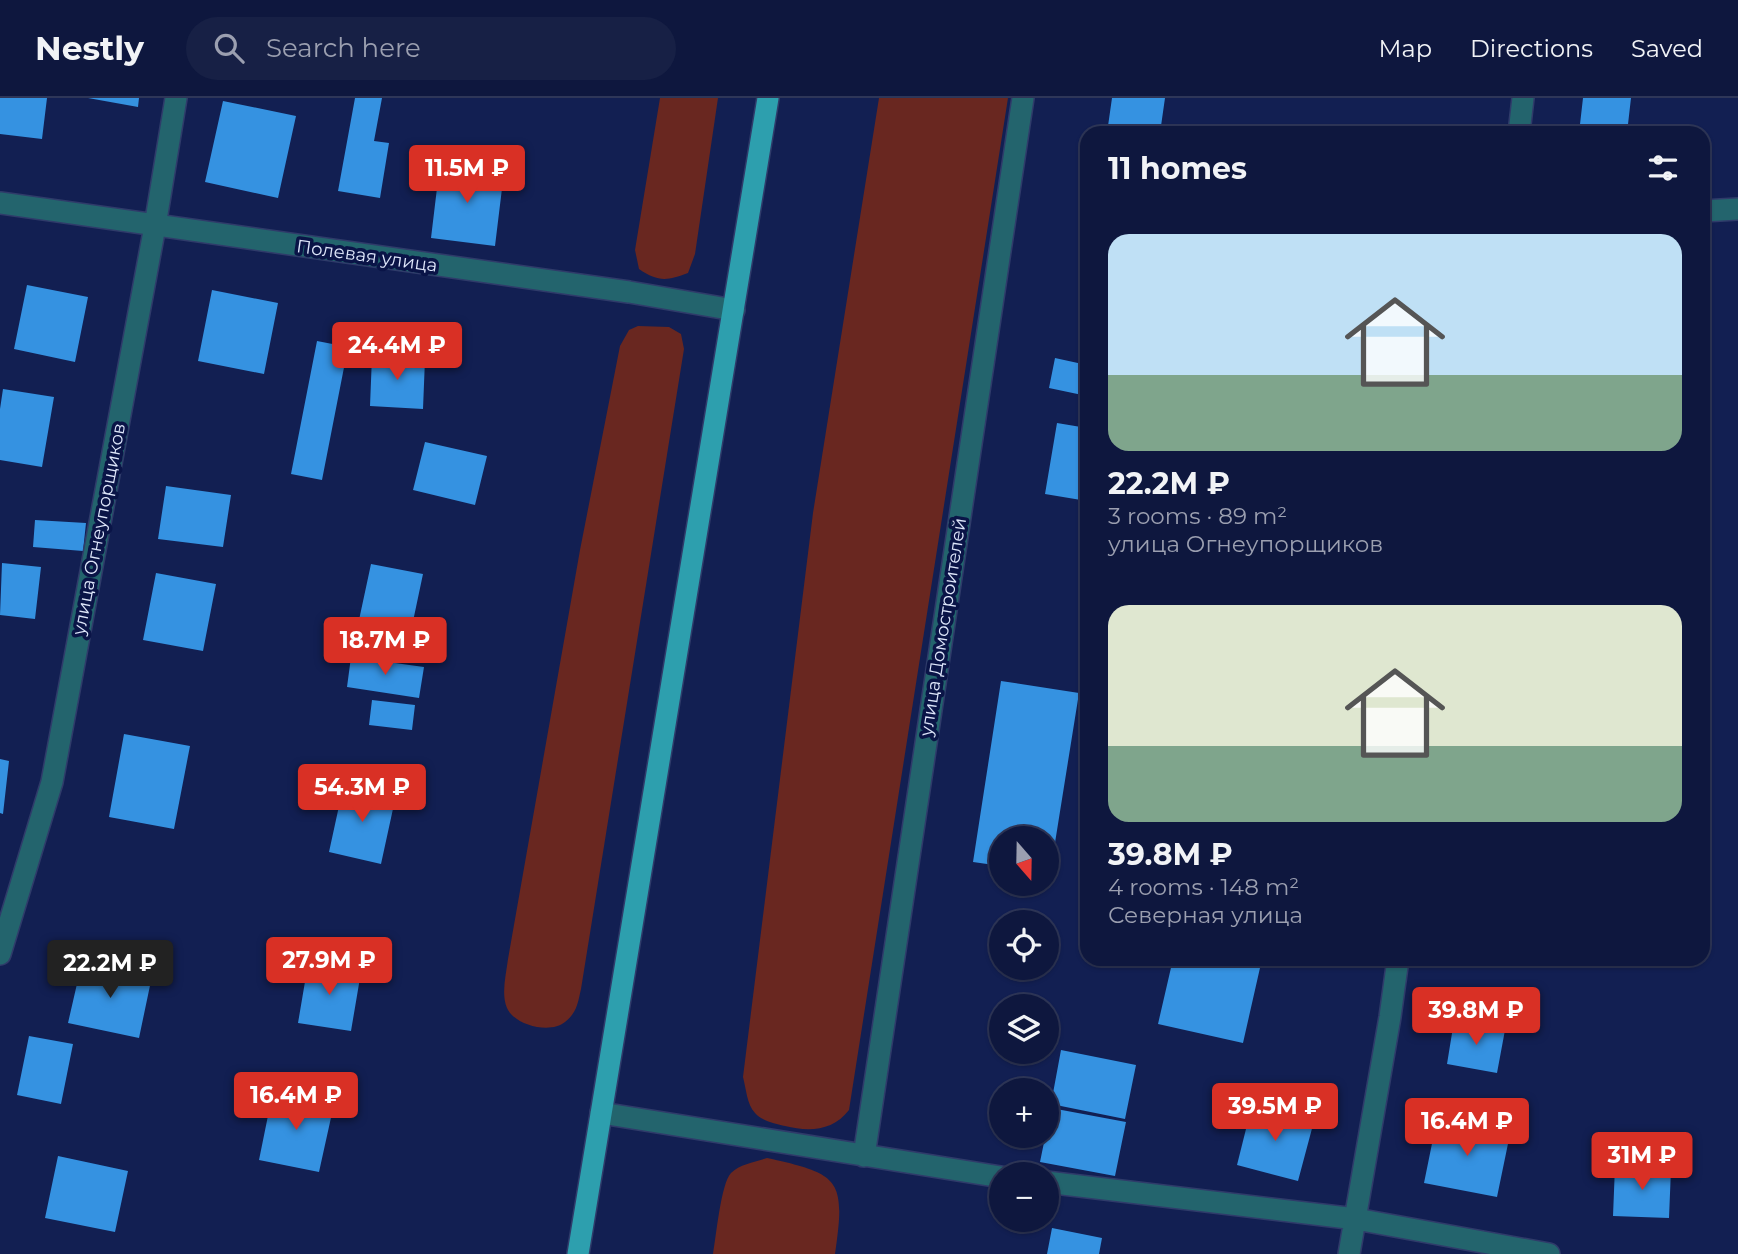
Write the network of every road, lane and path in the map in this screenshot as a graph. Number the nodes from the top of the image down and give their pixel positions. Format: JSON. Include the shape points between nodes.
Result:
{"nodes":[{"id":1,"x":176,"y":98,"type":"edge"},
{"id":2,"x":768,"y":98,"type":"edge"},
{"id":3,"x":1023,"y":98,"type":"edge"},
{"id":4,"x":1523,"y":98,"type":"edge"},
{"id":5,"x":1519,"y":126,"type":"edge"},
{"id":6,"x":0,"y":204,"type":"edge"},
{"id":7,"x":1738,"y":209,"type":"edge"},
{"id":8,"x":1710,"y":211,"type":"edge"},
{"id":9,"x":155,"y":226,"type":"junction"},
{"id":10,"x":734,"y":310,"type":"junction"},
{"id":11,"x":0,"y":954,"type":"edge"},
{"id":12,"x":1397,"y":966,"type":"edge"},
{"id":13,"x":601,"y":1112,"type":"junction"},
{"id":14,"x":864,"y":1156,"type":"junction"},
{"id":15,"x":989,"y":1175,"type":"edge"},
{"id":16,"x":1059,"y":1184,"type":"edge"},
{"id":17,"x":1356,"y":1219,"type":"junction"},
{"id":18,"x":578,"y":1254,"type":"edge"},
{"id":19,"x":1349,"y":1254,"type":"edge"},
{"id":20,"x":1549,"y":1254,"type":"edge"}],
"edges":[{"from":1,"to":9,"type":"street","name":"улица Огнеупорщиков"},
{"from":2,"to":10,"type":"main road"},
{"from":3,"to":14,"type":"street","name":"улица Домостроителей"},
{"from":4,"to":5,"type":"street"},
{"from":6,"to":9,"type":"street","name":"Полевая улица"},
{"from":7,"to":8,"type":"street"},
{"from":9,"to":10,"type":"street","name":"Полевая улица"},
{"from":9,"to":11,"type":"street","name":"улица Огнеупорщиков","via":[[52,782]]},
{"from":10,"to":13,"type":"main road"},
{"from":12,"to":17,"type":"street"},
{"from":13,"to":14,"type":"street"},
{"from":13,"to":18,"type":"main road"},
{"from":14,"to":15,"type":"street"},
{"from":16,"to":17,"type":"street"},
{"from":17,"to":19,"type":"street"},
{"from":17,"to":20,"type":"street"}]}
